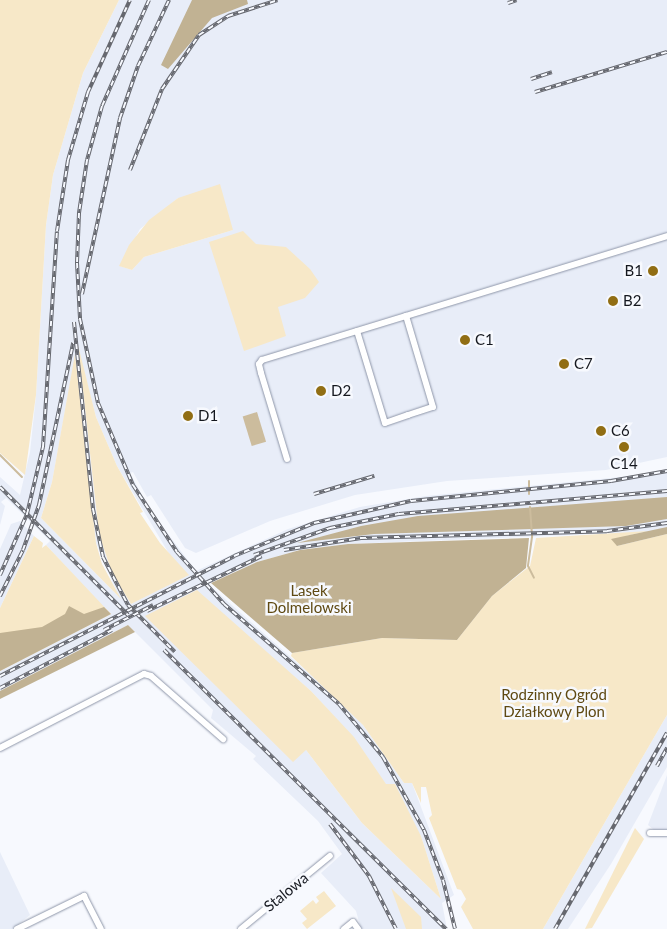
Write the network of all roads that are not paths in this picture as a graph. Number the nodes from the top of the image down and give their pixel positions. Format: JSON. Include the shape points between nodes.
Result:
{"nodes":[{"id":1,"x":667,"y":236,"type":"edge"},
{"id":2,"x":406,"y":316,"type":"junction"},
{"id":3,"x":357,"y":331,"type":"junction"},
{"id":4,"x":287,"y":459,"type":"dead end"},
{"id":5,"x":223,"y":739,"type":"dead end"},
{"id":6,"x":0,"y":748,"type":"edge"},
{"id":7,"x":650,"y":833,"type":"dead end"},
{"id":8,"x":667,"y":833,"type":"edge"},
{"id":9,"x":330,"y":856,"type":"dead end"},
{"id":10,"x":17,"y":929,"type":"edge"},
{"id":11,"x":101,"y":929,"type":"edge"},
{"id":12,"x":241,"y":929,"type":"edge"},
{"id":13,"x":344,"y":929,"type":"edge"},
{"id":14,"x":358,"y":929,"type":"edge"}],
"edges":[{"from":1,"to":2,"type":"street"},
{"from":2,"to":3,"type":"street"},
{"from":2,"to":3,"type":"street","via":[[433,407],[408,415],[384,422]]},
{"from":3,"to":4,"type":"street","via":[[259,364]]},
{"from":5,"to":6,"type":"street","via":[[151,676],[144,674]]},
{"from":7,"to":8,"type":"street"},
{"from":9,"to":12,"type":"street","name":"Stalowa"},
{"from":10,"to":11,"type":"street","via":[[84,896]]},
{"from":13,"to":14,"type":"street","via":[[353,922]]}]}
